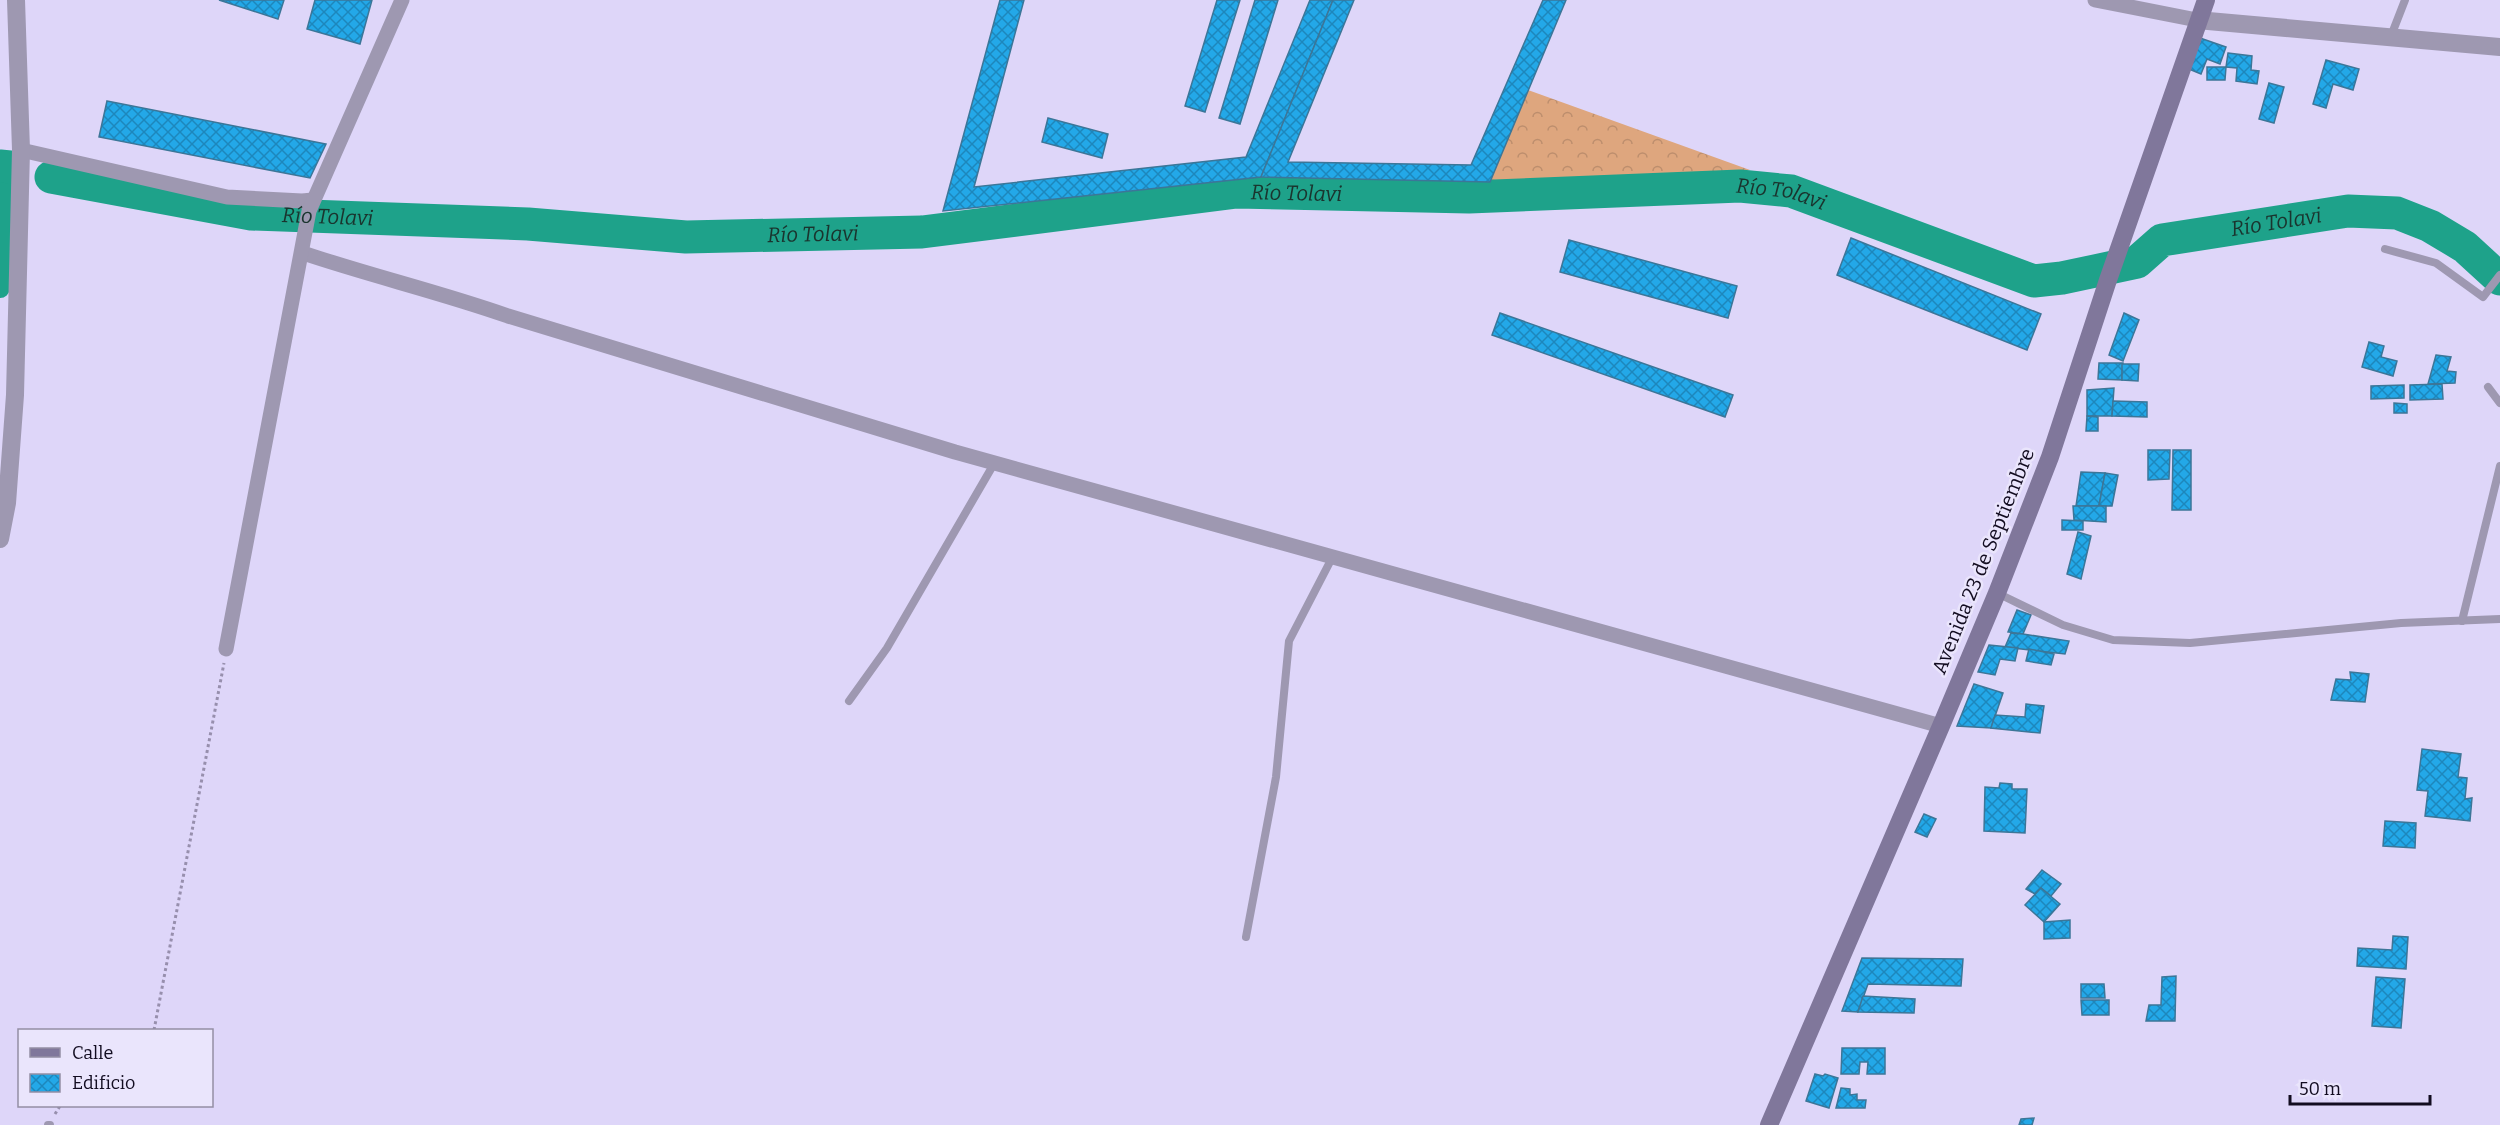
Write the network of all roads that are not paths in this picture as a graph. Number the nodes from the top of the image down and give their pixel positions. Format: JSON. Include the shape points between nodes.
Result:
{"nodes":[{"id":1,"x":16,"y":0,"type":"edge"},
{"id":2,"x":402,"y":0,"type":"edge"},
{"id":3,"x":2095,"y":0,"type":"edge"},
{"id":4,"x":2206,"y":0,"type":"edge"},
{"id":5,"x":2405,"y":0,"type":"edge"},
{"id":6,"x":2198,"y":20,"type":"junction"},
{"id":7,"x":2390,"y":37,"type":"junction"},
{"id":8,"x":2500,"y":48,"type":"edge"},
{"id":9,"x":21,"y":150,"type":"junction"},
{"id":10,"x":311,"y":205,"type":"junction"},
{"id":11,"x":2385,"y":249,"type":"dead end"},
{"id":12,"x":303,"y":253,"type":"junction"},
{"id":13,"x":2500,"y":275,"type":"edge"},
{"id":14,"x":2488,"y":387,"type":"dead end"},
{"id":15,"x":2500,"y":403,"type":"edge"},
{"id":16,"x":995,"y":462,"type":"junction"},
{"id":17,"x":2500,"y":466,"type":"edge"},
{"id":18,"x":0,"y":539,"type":"edge"},
{"id":19,"x":1333,"y":556,"type":"junction"},
{"id":20,"x":1996,"y":593,"type":"junction"},
{"id":21,"x":2500,"y":620,"type":"edge"},
{"id":22,"x":2462,"y":621,"type":"junction"},
{"id":23,"x":226,"y":649,"type":"road end"},
{"id":24,"x":849,"y":701,"type":"dead end"},
{"id":25,"x":1941,"y":726,"type":"junction"},
{"id":26,"x":1246,"y":937,"type":"dead end"},
{"id":27,"x":1769,"y":1125,"type":"edge"}],
"edges":[{"from":1,"to":9,"type":"street"},
{"from":2,"to":10,"type":"street"},
{"from":3,"to":6,"type":"street"},
{"from":4,"to":6,"type":"main road","name":"Avenida 23 de Septiembre"},
{"from":5,"to":7,"type":"lane"},
{"from":6,"to":7,"type":"street"},
{"from":6,"to":20,"type":"main road","name":"Avenida 23 de Septiembre","via":[[2050,457]]},
{"from":7,"to":8,"type":"street"},
{"from":9,"to":10,"type":"street","via":[[227,196],[302,201]]},
{"from":9,"to":18,"type":"street","via":[[15,395],[7,503]]},
{"from":10,"to":12,"type":"street"},
{"from":11,"to":13,"type":"lane","via":[[2436,263],[2483,297]]},
{"from":12,"to":16,"type":"street"},
{"from":12,"to":23,"type":"street"},
{"from":14,"to":15,"type":"lane"},
{"from":16,"to":19,"type":"street"},
{"from":16,"to":24,"type":"lane","via":[[887,648]]},
{"from":17,"to":22,"type":"lane"},
{"from":19,"to":25,"type":"street"},
{"from":19,"to":26,"type":"lane","via":[[1288,641],[1276,777]]},
{"from":20,"to":22,"type":"lane","via":[[2063,625],[2114,640],[2190,643]]},
{"from":20,"to":25,"type":"main road","name":"Avenida 23 de Septiembre"},
{"from":21,"to":22,"type":"lane"},
{"from":25,"to":27,"type":"main road","name":"Avenida 23 de Septiembre"}]}
